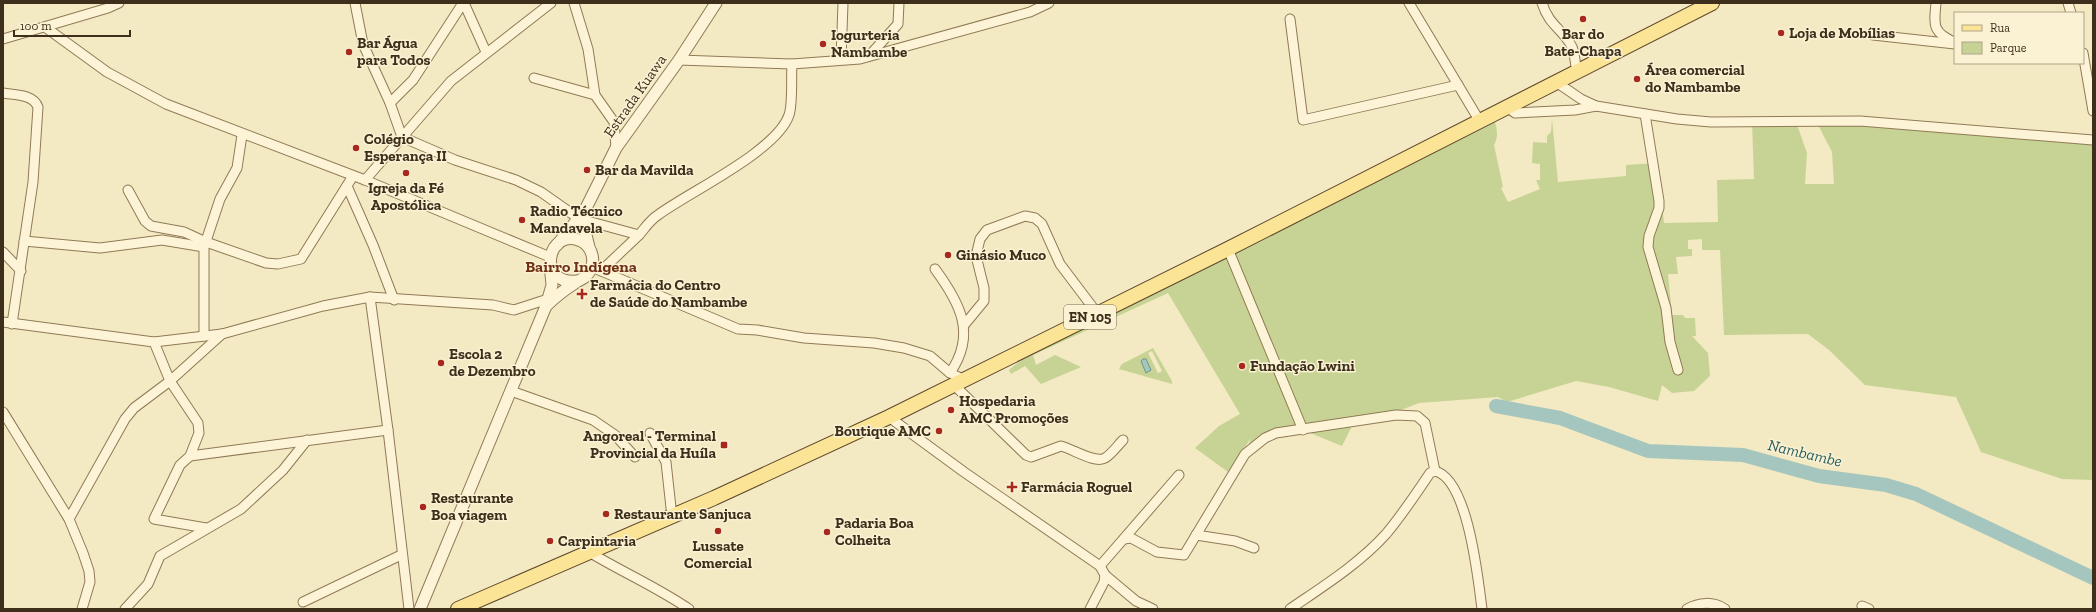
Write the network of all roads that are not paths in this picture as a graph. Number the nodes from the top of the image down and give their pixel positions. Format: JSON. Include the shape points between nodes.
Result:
{"nodes":[{"id":1,"x":119,"y":3,"type":"edge"},
{"id":2,"x":355,"y":3,"type":"edge"},
{"id":3,"x":464,"y":3,"type":"edge"},
{"id":4,"x":551,"y":3,"type":"edge"},
{"id":5,"x":574,"y":3,"type":"edge"},
{"id":6,"x":716,"y":3,"type":"edge"},
{"id":7,"x":843,"y":3,"type":"edge"},
{"id":8,"x":899,"y":3,"type":"edge"},
{"id":9,"x":1049,"y":3,"type":"edge"},
{"id":10,"x":1409,"y":3,"type":"edge"},
{"id":11,"x":1542,"y":3,"type":"edge"},
{"id":12,"x":1712,"y":3,"type":"edge"},
{"id":13,"x":1936,"y":3,"type":"edge"},
{"id":14,"x":1290,"y":19,"type":"dead end"},
{"id":15,"x":45,"y":27,"type":"junction"},
{"id":16,"x":1873,"y":35,"type":"dead end"},
{"id":17,"x":3,"y":39,"type":"edge"},
{"id":18,"x":1954,"y":42,"type":"edge"},
{"id":19,"x":1954,"y":43,"type":"edge"},
{"id":20,"x":486,"y":52,"type":"junction"},
{"id":21,"x":869,"y":56,"type":"junction"},
{"id":22,"x":841,"y":59,"type":"junction"},
{"id":23,"x":2084,"y":59,"type":"edge"},
{"id":24,"x":679,"y":60,"type":"junction"},
{"id":25,"x":792,"y":64,"type":"junction"},
{"id":26,"x":1577,"y":71,"type":"junction"},
{"id":27,"x":534,"y":78,"type":"dead end"},
{"id":28,"x":1556,"y":82,"type":"junction"},
{"id":29,"x":1458,"y":85,"type":"junction"},
{"id":30,"x":3,"y":93,"type":"edge"},
{"id":31,"x":595,"y":95,"type":"junction"},
{"id":32,"x":390,"y":103,"type":"junction"},
{"id":33,"x":1596,"y":106,"type":"junction"},
{"id":34,"x":1507,"y":107,"type":"junction"},
{"id":35,"x":2093,"y":111,"type":"edge"},
{"id":36,"x":1645,"y":114,"type":"junction"},
{"id":37,"x":1479,"y":120,"type":"junction"},
{"id":38,"x":242,"y":135,"type":"junction"},
{"id":39,"x":402,"y":136,"type":"junction"},
{"id":40,"x":2093,"y":140,"type":"edge"},
{"id":41,"x":616,"y":148,"type":"junction"},
{"id":42,"x":353,"y":176,"type":"junction"},
{"id":43,"x":365,"y":180,"type":"junction"},
{"id":44,"x":347,"y":186,"type":"junction"},
{"id":45,"x":128,"y":190,"type":"dead end"},
{"id":46,"x":582,"y":216,"type":"junction"},
{"id":47,"x":639,"y":235,"type":"junction"},
{"id":48,"x":24,"y":241,"type":"junction"},
{"id":49,"x":557,"y":244,"type":"junction"},
{"id":50,"x":205,"y":245,"type":"junction"},
{"id":51,"x":589,"y":247,"type":"junction"},
{"id":52,"x":1228,"y":248,"type":"junction"},
{"id":53,"x":3,"y":252,"type":"edge"},
{"id":54,"x":550,"y":260,"type":"junction"},
{"id":55,"x":597,"y":269,"type":"junction"},
{"id":56,"x":935,"y":269,"type":"dead end"},
{"id":57,"x":20,"y":271,"type":"junction"},
{"id":58,"x":577,"y":281,"type":"junction"},
{"id":59,"x":370,"y":297,"type":"junction"},
{"id":60,"x":394,"y":300,"type":"junction"},
{"id":61,"x":547,"y":302,"type":"junction"},
{"id":62,"x":1097,"y":313,"type":"junction"},
{"id":63,"x":8,"y":323,"type":"edge"},
{"id":64,"x":965,"y":324,"type":"junction"},
{"id":65,"x":222,"y":334,"type":"junction"},
{"id":66,"x":204,"y":336,"type":"junction"},
{"id":67,"x":154,"y":342,"type":"junction"},
{"id":68,"x":1678,"y":370,"type":"dead end"},
{"id":69,"x":956,"y":379,"type":"junction"},
{"id":70,"x":170,"y":381,"type":"junction"},
{"id":71,"x":510,"y":391,"type":"junction"},
{"id":72,"x":3,"y":412,"type":"edge"},
{"id":73,"x":889,"y":417,"type":"junction"},
{"id":74,"x":388,"y":430,"type":"junction"},
{"id":75,"x":1303,"y":430,"type":"junction"},
{"id":76,"x":650,"y":433,"type":"dead end"},
{"id":77,"x":307,"y":440,"type":"junction"},
{"id":78,"x":1122,"y":440,"type":"dead end"},
{"id":79,"x":190,"y":456,"type":"junction"},
{"id":80,"x":635,"y":456,"type":"dead end"},
{"id":81,"x":1435,"y":471,"type":"junction"},
{"id":82,"x":1179,"y":475,"type":"dead end"},
{"id":83,"x":672,"y":517,"type":"junction"},
{"id":84,"x":69,"y":518,"type":"junction"},
{"id":85,"x":206,"y":528,"type":"junction"},
{"id":86,"x":1196,"y":535,"type":"junction"},
{"id":87,"x":1124,"y":539,"type":"junction"},
{"id":88,"x":1254,"y":548,"type":"dead end"},
{"id":89,"x":589,"y":552,"type":"junction"},
{"id":90,"x":401,"y":555,"type":"junction"},
{"id":91,"x":1100,"y":566,"type":"junction"},
{"id":92,"x":1105,"y":575,"type":"junction"},
{"id":93,"x":303,"y":602,"type":"dead end"},
{"id":94,"x":82,"y":609,"type":"edge"},
{"id":95,"x":126,"y":609,"type":"edge"},
{"id":96,"x":409,"y":609,"type":"edge"},
{"id":97,"x":420,"y":609,"type":"edge"},
{"id":98,"x":458,"y":609,"type":"edge"},
{"id":99,"x":690,"y":609,"type":"edge"},
{"id":100,"x":1090,"y":609,"type":"edge"},
{"id":101,"x":1153,"y":609,"type":"edge"},
{"id":102,"x":1290,"y":609,"type":"edge"},
{"id":103,"x":1482,"y":609,"type":"edge"},
{"id":104,"x":1687,"y":609,"type":"edge"},
{"id":105,"x":1725,"y":609,"type":"edge"}],
"edges":[{"from":1,"to":15,"type":"street"},
{"from":2,"to":32,"type":"street","via":[[363,44]]},
{"from":3,"to":20,"type":"street"},
{"from":3,"to":32,"type":"street","via":[[413,80]]},
{"from":4,"to":20,"type":"street"},
{"from":5,"to":31,"type":"street","via":[[588,49]]},
{"from":6,"to":24,"type":"street","name":"Estrada Kuawa"},
{"from":7,"to":22,"type":"street"},
{"from":8,"to":21,"type":"street","via":[[898,24]]},
{"from":9,"to":21,"type":"street","via":[[1030,12]]},
{"from":10,"to":29,"type":"street"},
{"from":11,"to":26,"type":"street","via":[[1551,22],[1572,47]]},
{"from":12,"to":26,"type":"main road","number":"EN 105"},
{"from":13,"to":18,"type":"street","via":[[1934,25],[1941,36]]},
{"from":14,"to":29,"type":"street","via":[[1303,120]]},
{"from":15,"to":17,"type":"street"},
{"from":15,"to":38,"type":"street","via":[[107,72],[166,104]]},
{"from":16,"to":19,"type":"street"},
{"from":20,"to":39,"type":"street","via":[[451,81]]},
{"from":21,"to":22,"type":"street","via":[[860,59]]},
{"from":22,"to":25,"type":"street"},
{"from":23,"to":35,"type":"street"},
{"from":24,"to":25,"type":"street"},
{"from":24,"to":41,"type":"street","name":"Estrada Kuawa"},
{"from":25,"to":47,"type":"street","via":[[790,114],[783,127],[742,164],[710,181],[656,216]]},
{"from":26,"to":28,"type":"main road","number":"EN 105"},
{"from":27,"to":31,"type":"street"},
{"from":28,"to":33,"type":"street"},
{"from":28,"to":34,"type":"main road","number":"EN 105"},
{"from":29,"to":37,"type":"street"},
{"from":30,"to":48,"type":"street","via":[[31,98],[36,101],[38,107],[33,182]]},
{"from":31,"to":41,"type":"street","via":[[614,122]]},
{"from":32,"to":39,"type":"street"},
{"from":33,"to":34,"type":"street","via":[[1575,110],[1515,113]]},
{"from":33,"to":36,"type":"street"},
{"from":34,"to":37,"type":"main road","number":"EN 105"},
{"from":36,"to":40,"type":"street","via":[[1711,122],[1860,122]]},
{"from":36,"to":68,"type":"street","via":[[1660,201],[1648,247],[1666,308],[1670,342]]},
{"from":37,"to":52,"type":"main road","number":"EN 105"},
{"from":38,"to":42,"type":"street"},
{"from":38,"to":50,"type":"street","via":[[237,168],[220,199]]},
{"from":39,"to":43,"type":"street"},
{"from":39,"to":46,"type":"street","via":[[454,160],[516,180]]},
{"from":41,"to":46,"type":"street","name":"Estrada Kuawa"},
{"from":42,"to":43,"type":"street"},
{"from":42,"to":44,"type":"street"},
{"from":43,"to":54,"type":"street"},
{"from":44,"to":50,"type":"street","via":[[301,259],[278,264],[266,263]]},
{"from":44,"to":60,"type":"street"},
{"from":45,"to":50,"type":"street","via":[[148,224],[184,232]]},
{"from":46,"to":47,"type":"street"},
{"from":46,"to":49,"type":"street","name":"Estrada Kuawa"},
{"from":46,"to":51,"type":"street"},
{"from":47,"to":55,"type":"street"},
{"from":48,"to":50,"type":"street","via":[[100,248],[162,240]]},
{"from":48,"to":57,"type":"street"},
{"from":49,"to":51,"type":"street","via":[[570,239]]},
{"from":49,"to":54,"type":"street"},
{"from":50,"to":66,"type":"street"},
{"from":51,"to":55,"type":"street"},
{"from":52,"to":62,"type":"main road","number":"EN 105"},
{"from":52,"to":75,"type":"street"},
{"from":53,"to":57,"type":"street"},
{"from":54,"to":58,"type":"street","via":[[557,276],[563,280]]},
{"from":54,"to":61,"type":"street","via":[[552,285]]},
{"from":55,"to":58,"type":"street"},
{"from":55,"to":69,"type":"street","via":[[738,329],[904,348],[930,356]]},
{"from":56,"to":64,"type":"street","via":[[953,294]]},
{"from":57,"to":63,"type":"street"},
{"from":58,"to":61,"type":"street"},
{"from":59,"to":60,"type":"street"},
{"from":59,"to":65,"type":"street","via":[[323,306]]},
{"from":59,"to":74,"type":"street"},
{"from":60,"to":61,"type":"street","via":[[493,305],[514,310]]},
{"from":61,"to":71,"type":"street"},
{"from":62,"to":64,"type":"street","via":[[1060,264],[1042,224],[1035,218],[1025,216],[987,230],[980,239],[976,256],[984,288],[984,301]]},
{"from":62,"to":69,"type":"main road","number":"EN 105"},
{"from":63,"to":67,"type":"street"},
{"from":64,"to":69,"type":"street"},
{"from":65,"to":66,"type":"street"},
{"from":65,"to":70,"type":"street"},
{"from":66,"to":67,"type":"street"},
{"from":67,"to":70,"type":"street"},
{"from":69,"to":73,"type":"main road","number":"EN 105"},
{"from":69,"to":78,"type":"street","via":[[1026,455],[1031,457],[1061,446],[1094,460],[1102,460]]},
{"from":70,"to":79,"type":"street","via":[[198,423],[199,432]]},
{"from":70,"to":84,"type":"street","via":[[134,408],[125,419]]},
{"from":71,"to":80,"type":"street","via":[[593,420],[615,435]]},
{"from":71,"to":97,"type":"street"},
{"from":72,"to":84,"type":"street"},
{"from":73,"to":83,"type":"main road","number":"EN 105"},
{"from":73,"to":91,"type":"street"},
{"from":74,"to":77,"type":"street"},
{"from":74,"to":90,"type":"street"},
{"from":75,"to":81,"type":"street","via":[[1396,415],[1417,416],[1425,423]]},
{"from":75,"to":86,"type":"street","via":[[1276,433],[1265,438],[1245,454]]},
{"from":76,"to":83,"type":"street","via":[[666,462]]},
{"from":77,"to":79,"type":"street"},
{"from":77,"to":85,"type":"street","via":[[284,470],[241,509]]},
{"from":79,"to":85,"type":"street","via":[[180,466],[154,519]]},
{"from":81,"to":102,"type":"street","via":[[1430,473],[1385,536],[1346,570]]},
{"from":81,"to":103,"type":"street","via":[[1446,475],[1461,502],[1472,541]]},
{"from":82,"to":87,"type":"street"},
{"from":83,"to":89,"type":"main road","number":"EN 105"},
{"from":84,"to":94,"type":"street","via":[[89,571],[90,582]]},
{"from":85,"to":95,"type":"street","via":[[160,556],[148,584]]},
{"from":86,"to":87,"type":"street","via":[[1184,555],[1157,552],[1131,538]]},
{"from":86,"to":88,"type":"street","via":[[1235,541]]},
{"from":87,"to":91,"type":"street"},
{"from":89,"to":98,"type":"main road","number":"EN 105"},
{"from":89,"to":99,"type":"street","via":[[624,573],[663,591]]},
{"from":90,"to":93,"type":"street"},
{"from":90,"to":96,"type":"street"},
{"from":91,"to":92,"type":"street"},
{"from":92,"to":100,"type":"street"},
{"from":92,"to":101,"type":"street","via":[[1136,601]]},
{"from":104,"to":105,"type":"street","via":[[1703,604]]}]}
